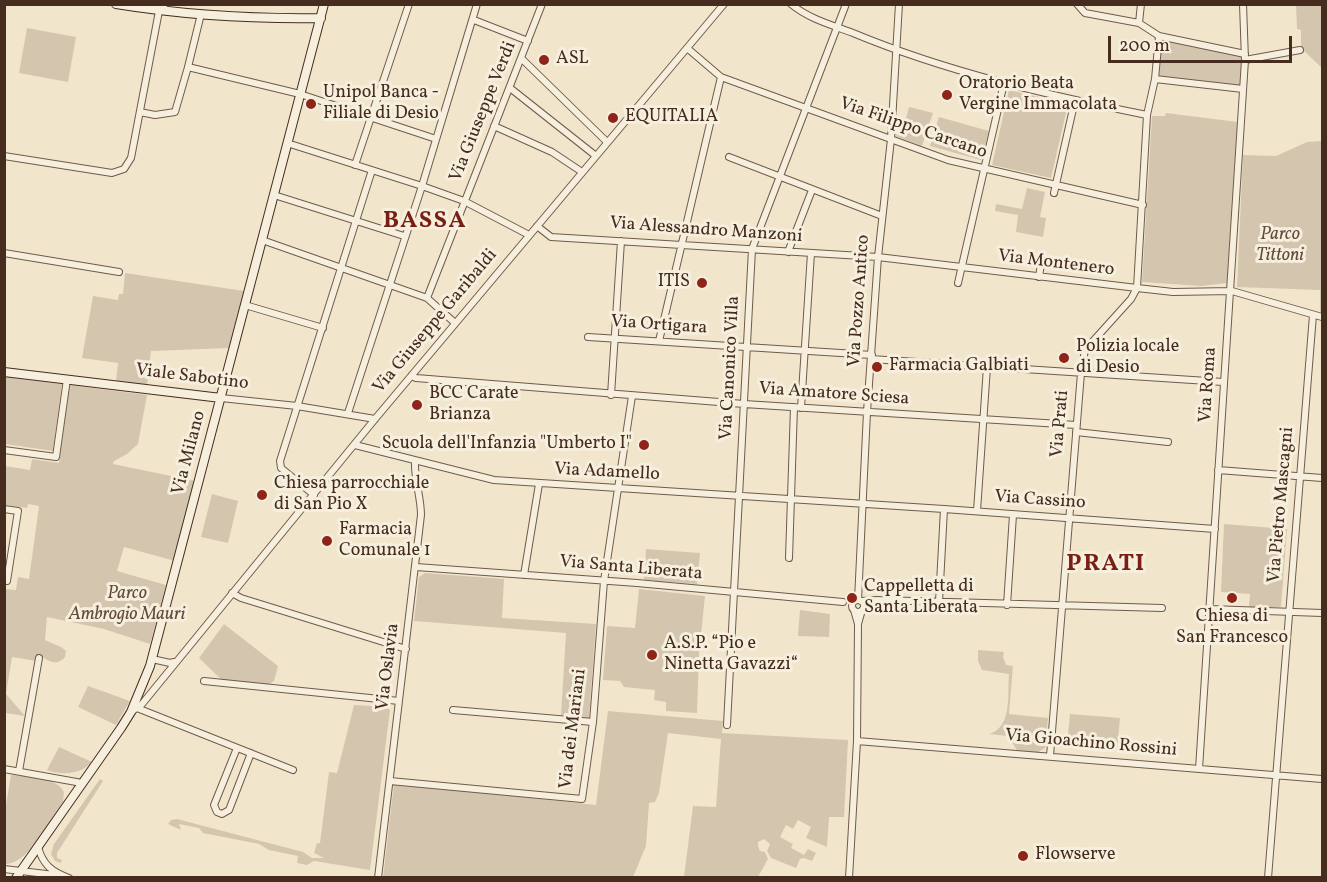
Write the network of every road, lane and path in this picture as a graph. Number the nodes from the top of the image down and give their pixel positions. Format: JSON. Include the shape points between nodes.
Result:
{"nodes":[{"id":1,"x":116,"y":4,"type":"edge"},
{"id":2,"x":324,"y":4,"type":"edge"},
{"id":3,"x":409,"y":4,"type":"edge"},
{"id":4,"x":477,"y":4,"type":"edge"},
{"id":5,"x":542,"y":4,"type":"edge"},
{"id":6,"x":724,"y":4,"type":"edge"},
{"id":7,"x":791,"y":4,"type":"edge"},
{"id":8,"x":846,"y":4,"type":"edge"},
{"id":9,"x":899,"y":4,"type":"edge"},
{"id":10,"x":1077,"y":4,"type":"edge"},
{"id":11,"x":1141,"y":4,"type":"edge"},
{"id":12,"x":1243,"y":4,"type":"edge"},
{"id":13,"x":162,"y":8,"type":"edge"},
{"id":14,"x":201,"y":14,"type":"junction"},
{"id":15,"x":321,"y":18,"type":"junction"},
{"id":16,"x":474,"y":20,"type":"junction"},
{"id":17,"x":1139,"y":23,"type":"junction"},
{"id":18,"x":837,"y":27,"type":"junction"},
{"id":19,"x":1159,"y":36,"type":"junction"},
{"id":20,"x":528,"y":40,"type":"junction"},
{"id":21,"x":687,"y":48,"type":"junction"},
{"id":22,"x":1300,"y":50,"type":"dead end"},
{"id":23,"x":896,"y":51,"type":"junction"},
{"id":24,"x":1245,"y":57,"type":"junction"},
{"id":25,"x":522,"y":59,"type":"junction"},
{"id":26,"x":188,"y":67,"type":"junction"},
{"id":27,"x":721,"y":77,"type":"junction"},
{"id":28,"x":1155,"y":79,"type":"junction"},
{"id":29,"x":1004,"y":83,"type":"junction"},
{"id":30,"x":510,"y":88,"type":"junction"},
{"id":31,"x":1243,"y":89,"type":"junction"},
{"id":32,"x":300,"y":94,"type":"junction"},
{"id":33,"x":1075,"y":100,"type":"junction"},
{"id":34,"x":806,"y":107,"type":"junction"},
{"id":35,"x":140,"y":112,"type":"junction"},
{"id":36,"x":1147,"y":115,"type":"junction"},
{"id":37,"x":371,"y":117,"type":"junction"},
{"id":38,"x":494,"y":126,"type":"junction"},
{"id":39,"x":436,"y":138,"type":"junction"},
{"id":40,"x":891,"y":139,"type":"junction"},
{"id":41,"x":607,"y":142,"type":"junction"},
{"id":42,"x":287,"y":144,"type":"junction"},
{"id":43,"x":4,"y":156,"type":"edge"},
{"id":44,"x":596,"y":156,"type":"junction"},
{"id":45,"x":729,"y":157,"type":"dead end"},
{"id":46,"x":354,"y":165,"type":"junction"},
{"id":47,"x":372,"y":170,"type":"junction"},
{"id":48,"x":984,"y":170,"type":"junction"},
{"id":49,"x":582,"y":172,"type":"junction"},
{"id":50,"x":779,"y":177,"type":"junction"},
{"id":51,"x":422,"y":186,"type":"junction"},
{"id":52,"x":812,"y":190,"type":"junction"},
{"id":53,"x":1055,"y":190,"type":"junction"},
{"id":54,"x":274,"y":195,"type":"junction"},
{"id":55,"x":464,"y":201,"type":"junction"},
{"id":56,"x":1143,"y":205,"type":"junction"},
{"id":57,"x":882,"y":216,"type":"junction"},
{"id":58,"x":357,"y":221,"type":"junction"},
{"id":59,"x":537,"y":226,"type":"junction"},
{"id":60,"x":529,"y":235,"type":"junction"},
{"id":61,"x":404,"y":236,"type":"junction"},
{"id":62,"x":262,"y":240,"type":"junction"},
{"id":63,"x":621,"y":241,"type":"junction"},
{"id":64,"x":681,"y":244,"type":"junction"},
{"id":65,"x":752,"y":249,"type":"junction"},
{"id":66,"x":788,"y":252,"type":"junction"},
{"id":67,"x":4,"y":253,"type":"edge"},
{"id":68,"x":811,"y":253,"type":"junction"},
{"id":69,"x":878,"y":256,"type":"junction"},
{"id":70,"x":1041,"y":264,"type":"dead end"},
{"id":71,"x":340,"y":268,"type":"junction"},
{"id":72,"x":962,"y":268,"type":"junction"},
{"id":73,"x":119,"y":272,"type":"dead end"},
{"id":74,"x":1039,"y":277,"type":"junction"},
{"id":75,"x":958,"y":283,"type":"dead end"},
{"id":76,"x":388,"y":285,"type":"junction"},
{"id":77,"x":1137,"y":288,"type":"junction"},
{"id":78,"x":1232,"y":291,"type":"junction"},
{"id":79,"x":427,"y":298,"type":"junction"},
{"id":80,"x":245,"y":305,"type":"junction"},
{"id":81,"x":1313,"y":315,"type":"junction"},
{"id":82,"x":1323,"y":317,"type":"edge"},
{"id":83,"x":455,"y":322,"type":"junction"},
{"id":84,"x":323,"y":328,"type":"junction"},
{"id":85,"x":588,"y":337,"type":"dead end"},
{"id":86,"x":614,"y":339,"type":"junction"},
{"id":87,"x":659,"y":341,"type":"junction"},
{"id":88,"x":748,"y":347,"type":"junction"},
{"id":89,"x":804,"y":351,"type":"junction"},
{"id":90,"x":872,"y":357,"type":"junction"},
{"id":91,"x":987,"y":367,"type":"junction"},
{"id":92,"x":4,"y":372,"type":"edge"},
{"id":93,"x":1081,"y":373,"type":"junction"},
{"id":94,"x":411,"y":376,"type":"junction"},
{"id":95,"x":67,"y":380,"type":"junction"},
{"id":96,"x":1223,"y":382,"type":"junction"},
{"id":97,"x":611,"y":395,"type":"junction"},
{"id":98,"x":632,"y":396,"type":"junction"},
{"id":99,"x":221,"y":398,"type":"junction"},
{"id":100,"x":744,"y":404,"type":"junction"},
{"id":101,"x":297,"y":406,"type":"junction"},
{"id":102,"x":798,"y":408,"type":"junction"},
{"id":103,"x":867,"y":412,"type":"junction"},
{"id":104,"x":348,"y":413,"type":"junction"},
{"id":105,"x":375,"y":419,"type":"junction"},
{"id":106,"x":984,"y":419,"type":"junction"},
{"id":107,"x":1076,"y":429,"type":"junction"},
{"id":108,"x":1168,"y":442,"type":"dead end"},
{"id":109,"x":355,"y":445,"type":"junction"},
{"id":110,"x":4,"y":450,"type":"edge"},
{"id":111,"x":415,"y":461,"type":"junction"},
{"id":112,"x":1218,"y":471,"type":"junction"},
{"id":113,"x":1299,"y":476,"type":"junction"},
{"id":114,"x":1323,"y":478,"type":"edge"},
{"id":115,"x":539,"y":484,"type":"junction"},
{"id":116,"x":617,"y":488,"type":"junction"},
{"id":117,"x":314,"y":495,"type":"junction"},
{"id":118,"x":740,"y":497,"type":"junction"},
{"id":119,"x":791,"y":501,"type":"junction"},
{"id":120,"x":862,"y":505,"type":"junction"},
{"id":121,"x":4,"y":509,"type":"edge"},
{"id":122,"x":944,"y":509,"type":"junction"},
{"id":123,"x":977,"y":511,"type":"junction"},
{"id":124,"x":1013,"y":515,"type":"junction"},
{"id":125,"x":1068,"y":518,"type":"junction"},
{"id":126,"x":1215,"y":529,"type":"junction"},
{"id":127,"x":789,"y":558,"type":"dead end"},
{"id":128,"x":416,"y":567,"type":"junction"},
{"id":129,"x":524,"y":575,"type":"junction"},
{"id":130,"x":7,"y":581,"type":"dead end"},
{"id":131,"x":604,"y":581,"type":"junction"},
{"id":132,"x":232,"y":593,"type":"junction"},
{"id":133,"x":735,"y":593,"type":"junction"},
{"id":134,"x":878,"y":600,"type":"junction"},
{"id":135,"x":939,"y":602,"type":"junction"},
{"id":136,"x":856,"y":604,"type":"junction"},
{"id":137,"x":1007,"y":605,"type":"junction"},
{"id":138,"x":1062,"y":606,"type":"junction"},
{"id":139,"x":1162,"y":608,"type":"dead end"},
{"id":140,"x":1210,"y":609,"type":"junction"},
{"id":141,"x":863,"y":610,"type":"junction"},
{"id":142,"x":1289,"y":613,"type":"junction"},
{"id":143,"x":1323,"y":613,"type":"edge"},
{"id":144,"x":858,"y":624,"type":"junction"},
{"id":145,"x":406,"y":649,"type":"junction"},
{"id":146,"x":39,"y":658,"type":"dead end"},
{"id":147,"x":152,"y":659,"type":"junction"},
{"id":148,"x":175,"y":662,"type":"junction"},
{"id":149,"x":204,"y":681,"type":"dead end"},
{"id":150,"x":399,"y":701,"type":"junction"},
{"id":151,"x":134,"y":710,"type":"junction"},
{"id":152,"x":453,"y":710,"type":"dead end"},
{"id":153,"x":593,"y":722,"type":"junction"},
{"id":154,"x":728,"y":725,"type":"dead end"},
{"id":155,"x":857,"y":741,"type":"junction"},
{"id":156,"x":237,"y":748,"type":"junction"},
{"id":157,"x":251,"y":753,"type":"junction"},
{"id":158,"x":1050,"y":756,"type":"junction"},
{"id":159,"x":4,"y":769,"type":"edge"},
{"id":160,"x":1199,"y":769,"type":"junction"},
{"id":161,"x":293,"y":770,"type":"dead end"},
{"id":162,"x":19,"y":771,"type":"junction"},
{"id":163,"x":1276,"y":775,"type":"junction"},
{"id":164,"x":1323,"y":779,"type":"edge"},
{"id":165,"x":390,"y":781,"type":"junction"},
{"id":166,"x":82,"y":783,"type":"junction"},
{"id":167,"x":38,"y":848,"type":"junction"},
{"id":168,"x":4,"y":869,"type":"edge"},
{"id":169,"x":18,"y":874,"type":"edge"},
{"id":170,"x":66,"y":877,"type":"edge"},
{"id":171,"x":378,"y":878,"type":"edge"},
{"id":172,"x":849,"y":878,"type":"edge"},
{"id":173,"x":1268,"y":878,"type":"edge"}],
"edges":[{"from":1,"to":13,"type":"main road"},
{"from":2,"to":15,"type":"main road","name":"Via Milano"},
{"from":3,"to":37,"type":"street"},
{"from":4,"to":16,"type":"street"},
{"from":5,"to":20,"type":"street","name":"Via Giuseppe Verdi"},
{"from":6,"to":21,"type":"street","name":"Via Giuseppe Garibaldi"},
{"from":7,"to":18,"type":"street"},
{"from":8,"to":18,"type":"street","name":"Via Canonico Villa"},
{"from":9,"to":23,"type":"street","name":"Via Pozzo Antico"},
{"from":10,"to":17,"type":"street","via":[[1085,13]]},
{"from":11,"to":17,"type":"street"},
{"from":12,"to":24,"type":"street","name":"Via Roma"},
{"from":13,"to":14,"type":"main road"},
{"from":13,"to":35,"type":"street"},
{"from":14,"to":15,"type":"main road"},
{"from":14,"to":26,"type":"street"},
{"from":15,"to":32,"type":"main road","name":"Via Milano"},
{"from":16,"to":20,"type":"street"},
{"from":16,"to":39,"type":"street"},
{"from":17,"to":19,"type":"street"},
{"from":18,"to":23,"type":"street"},
{"from":18,"to":34,"type":"street","name":"Via Canonico Villa"},
{"from":19,"to":24,"type":"street"},
{"from":19,"to":28,"type":"street"},
{"from":20,"to":25,"type":"street","name":"Via Giuseppe Verdi"},
{"from":21,"to":27,"type":"street","name":"Via Filippo Carcano"},
{"from":21,"to":41,"type":"street","name":"Via Giuseppe Garibaldi"},
{"from":22,"to":24,"type":"street"},
{"from":23,"to":29,"type":"street"},
{"from":23,"to":40,"type":"street","name":"Via Pozzo Antico"},
{"from":24,"to":31,"type":"street","name":"Via Roma"},
{"from":25,"to":30,"type":"street","name":"Via Giuseppe Verdi"},
{"from":25,"to":41,"type":"street"},
{"from":26,"to":32,"type":"street"},
{"from":26,"to":35,"type":"street","via":[[175,112]]},
{"from":27,"to":34,"type":"street","name":"Via Filippo Carcano"},
{"from":27,"to":64,"type":"street"},
{"from":28,"to":31,"type":"street"},
{"from":28,"to":36,"type":"street"},
{"from":29,"to":33,"type":"street"},
{"from":29,"to":48,"type":"street"},
{"from":30,"to":38,"type":"street","name":"Via Giuseppe Verdi"},
{"from":30,"to":44,"type":"street"},
{"from":31,"to":78,"type":"street","name":"Via Roma"},
{"from":32,"to":37,"type":"street"},
{"from":32,"to":42,"type":"main road","name":"Via Milano"},
{"from":33,"to":36,"type":"street"},
{"from":33,"to":53,"type":"street"},
{"from":34,"to":40,"type":"street","name":"Via Filippo Carcano"},
{"from":34,"to":50,"type":"street","name":"Via Canonico Villa"},
{"from":35,"to":43,"type":"street","via":[[129,164],[120,171],[112,173]]},
{"from":36,"to":56,"type":"street"},
{"from":37,"to":39,"type":"street"},
{"from":37,"to":46,"type":"street"},
{"from":38,"to":49,"type":"street","via":[[552,152]]},
{"from":38,"to":55,"type":"street","name":"Via Giuseppe Verdi"},
{"from":39,"to":51,"type":"street"},
{"from":40,"to":48,"type":"street","name":"Via Filippo Carcano"},
{"from":40,"to":57,"type":"street","name":"Via Pozzo Antico"},
{"from":41,"to":44,"type":"street","name":"Via Giuseppe Garibaldi"},
{"from":42,"to":46,"type":"street"},
{"from":42,"to":54,"type":"main road","name":"Via Milano"},
{"from":44,"to":49,"type":"street","name":"Via Giuseppe Garibaldi"},
{"from":45,"to":50,"type":"street"},
{"from":46,"to":47,"type":"street"},
{"from":47,"to":51,"type":"street"},
{"from":47,"to":58,"type":"street"},
{"from":48,"to":53,"type":"street","name":"Via Filippo Carcano"},
{"from":48,"to":72,"type":"street"},
{"from":49,"to":59,"type":"street","name":"Via Giuseppe Garibaldi"},
{"from":50,"to":52,"type":"street"},
{"from":50,"to":65,"type":"street","name":"Via Canonico Villa"},
{"from":51,"to":55,"type":"street"},
{"from":51,"to":61,"type":"street"},
{"from":52,"to":57,"type":"street"},
{"from":52,"to":66,"type":"street"},
{"from":53,"to":56,"type":"street","name":"Via Filippo Carcano"},
{"from":54,"to":58,"type":"street"},
{"from":54,"to":62,"type":"main road","name":"Via Milano"},
{"from":55,"to":60,"type":"street"},
{"from":55,"to":79,"type":"street","name":"Via Giuseppe Verdi"},
{"from":56,"to":77,"type":"street"},
{"from":57,"to":69,"type":"street","name":"Via Pozzo Antico"},
{"from":58,"to":61,"type":"street"},
{"from":58,"to":71,"type":"street"},
{"from":59,"to":60,"type":"street","name":"Via Giuseppe Garibaldi"},
{"from":59,"to":63,"type":"street","name":"Via Alessandro Manzoni","via":[[551,237]]},
{"from":60,"to":83,"type":"street","name":"Via Giuseppe Garibaldi"},
{"from":61,"to":76,"type":"street"},
{"from":62,"to":71,"type":"street"},
{"from":62,"to":80,"type":"main road","name":"Via Milano"},
{"from":63,"to":64,"type":"street","name":"Via Alessandro Manzoni"},
{"from":63,"to":86,"type":"street"},
{"from":64,"to":65,"type":"street","name":"Via Alessandro Manzoni"},
{"from":64,"to":87,"type":"street"},
{"from":65,"to":66,"type":"street","name":"Via Alessandro Manzoni"},
{"from":65,"to":88,"type":"street","name":"Via Canonico Villa"},
{"from":66,"to":68,"type":"street","name":"Via Alessandro Manzoni"},
{"from":67,"to":73,"type":"street"},
{"from":68,"to":69,"type":"street","name":"Via Alessandro Manzoni"},
{"from":68,"to":89,"type":"street"},
{"from":69,"to":72,"type":"street","name":"Via Montenero"},
{"from":69,"to":90,"type":"street","name":"Via Pozzo Antico"},
{"from":70,"to":74,"type":"street"},
{"from":71,"to":76,"type":"street"},
{"from":71,"to":84,"type":"street"},
{"from":72,"to":74,"type":"street","name":"Via Montenero"},
{"from":72,"to":75,"type":"street"},
{"from":74,"to":77,"type":"street","name":"Via Montenero"},
{"from":76,"to":79,"type":"street"},
{"from":76,"to":104,"type":"street"},
{"from":77,"to":78,"type":"street","name":"Via Montenero"},
{"from":77,"to":93,"type":"street","name":"Via Prati","via":[[1085,350]]},
{"from":78,"to":81,"type":"street","name":"Via Montenero"},
{"from":78,"to":96,"type":"street","name":"Via Roma"},
{"from":79,"to":83,"type":"street"},
{"from":80,"to":84,"type":"street"},
{"from":80,"to":99,"type":"main road","name":"Via Milano"},
{"from":81,"to":82,"type":"street","name":"Via Montenero"},
{"from":81,"to":113,"type":"street","name":"Via Pietro Mascagni"},
{"from":83,"to":94,"type":"street","name":"Via Giuseppe Garibaldi"},
{"from":84,"to":101,"type":"street"},
{"from":85,"to":86,"type":"street","name":"Via Ortigara"},
{"from":86,"to":87,"type":"street","name":"Via Ortigara"},
{"from":86,"to":97,"type":"street"},
{"from":87,"to":88,"type":"street","name":"Via Ortigara"},
{"from":88,"to":89,"type":"street","name":"Via Ortigara"},
{"from":88,"to":100,"type":"street","name":"Via Canonico Villa"},
{"from":89,"to":90,"type":"street","name":"Via Ortigara"},
{"from":89,"to":102,"type":"street"},
{"from":90,"to":91,"type":"street","name":"Via Ortigara"},
{"from":90,"to":103,"type":"street","name":"Via Pozzo Antico"},
{"from":91,"to":93,"type":"street","name":"Via Ortigara"},
{"from":91,"to":106,"type":"street"},
{"from":92,"to":95,"type":"main road","name":"Viale Sabotino"},
{"from":93,"to":96,"type":"street","name":"Via Ortigara"},
{"from":93,"to":107,"type":"street","name":"Via Prati"},
{"from":94,"to":97,"type":"street","name":"Via Amatore Sciesa"},
{"from":94,"to":105,"type":"street","name":"Via Giuseppe Garibaldi"},
{"from":95,"to":99,"type":"main road","name":"Viale Sabotino"},
{"from":95,"to":110,"type":"street","via":[[56,457]]},
{"from":96,"to":112,"type":"street","name":"Via Roma"},
{"from":97,"to":98,"type":"street","name":"Via Amatore Sciesa"},
{"from":98,"to":100,"type":"street","name":"Via Amatore Sciesa"},
{"from":98,"to":116,"type":"street","name":"Via dei Mariani"},
{"from":99,"to":101,"type":"street","name":"Viale Sabotino"},
{"from":99,"to":147,"type":"main road","name":"Via Milano"},
{"from":100,"to":102,"type":"street","name":"Via Amatore Sciesa"},
{"from":100,"to":118,"type":"street","name":"Via Canonico Villa"},
{"from":101,"to":104,"type":"street","name":"Viale Sabotino"},
{"from":101,"to":117,"type":"street","via":[[280,465]]},
{"from":102,"to":103,"type":"street","name":"Via Amatore Sciesa"},
{"from":102,"to":119,"type":"street"},
{"from":103,"to":106,"type":"street","name":"Via Amatore Sciesa"},
{"from":103,"to":120,"type":"street","name":"Via Pozzo Antico"},
{"from":104,"to":105,"type":"street","name":"Viale Sabotino"},
{"from":105,"to":109,"type":"street","name":"Via Giuseppe Garibaldi"},
{"from":106,"to":107,"type":"street","name":"Via Amatore Sciesa"},
{"from":106,"to":123,"type":"street"},
{"from":107,"to":108,"type":"street","name":"Via Amatore Sciesa"},
{"from":107,"to":125,"type":"street","name":"Via Prati"},
{"from":109,"to":111,"type":"street","name":"Via Adamello"},
{"from":109,"to":117,"type":"street","name":"Via Giuseppe Garibaldi"},
{"from":111,"to":115,"type":"street","name":"Via Adamello","via":[[494,480]]},
{"from":111,"to":128,"type":"street","name":"Via Oslavia","via":[[421,504]]},
{"from":112,"to":113,"type":"street"},
{"from":112,"to":126,"type":"street","name":"Via Roma"},
{"from":113,"to":114,"type":"street"},
{"from":113,"to":142,"type":"street","name":"Via Pietro Mascagni"},
{"from":115,"to":116,"type":"street","name":"Via Adamello"},
{"from":115,"to":129,"type":"street"},
{"from":116,"to":118,"type":"street","name":"Via Adamello"},
{"from":116,"to":131,"type":"street","name":"Via dei Mariani"},
{"from":117,"to":132,"type":"street","name":"Via Giuseppe Garibaldi"},
{"from":118,"to":119,"type":"street","name":"Via Adamello"},
{"from":118,"to":133,"type":"street","name":"Via Canonico Villa"},
{"from":119,"to":120,"type":"street","name":"Via Adamello"},
{"from":119,"to":127,"type":"street"},
{"from":120,"to":122,"type":"street","name":"Via Cassino"},
{"from":120,"to":136,"type":"street","name":"Via Pozzo Antico"},
{"from":121,"to":130,"type":"street","via":[[18,511]]},
{"from":122,"to":123,"type":"street","name":"Via Cassino"},
{"from":122,"to":135,"type":"street"},
{"from":123,"to":124,"type":"street","name":"Via Cassino"},
{"from":124,"to":125,"type":"street","name":"Via Cassino"},
{"from":124,"to":137,"type":"street"},
{"from":125,"to":126,"type":"street","name":"Via Cassino"},
{"from":125,"to":138,"type":"street","name":"Via Prati"},
{"from":126,"to":140,"type":"street","name":"Via Roma"},
{"from":128,"to":129,"type":"street","name":"Via Santa Liberata"},
{"from":128,"to":145,"type":"street","name":"Via Oslavia"},
{"from":129,"to":131,"type":"street","name":"Via Santa Liberata"},
{"from":131,"to":133,"type":"street","name":"Via Santa Liberata"},
{"from":131,"to":153,"type":"street","name":"Via dei Mariani"},
{"from":132,"to":145,"type":"street"},
{"from":132,"to":148,"type":"street","name":"Via Giuseppe Garibaldi"},
{"from":133,"to":136,"type":"street","name":"Via Santa Liberata"},
{"from":133,"to":154,"type":"street","name":"Via Canonico Villa"},
{"from":134,"to":135,"type":"street","name":"Via Santa Liberata"},
{"from":134,"to":136,"type":"street","name":"Via Santa Liberata"},
{"from":134,"to":141,"type":"street"},
{"from":135,"to":137,"type":"street","name":"Via Santa Liberata"},
{"from":136,"to":141,"type":"street","via":[[864,605]]},
{"from":136,"to":144,"type":"street"},
{"from":137,"to":138,"type":"street","name":"Via Santa Liberata"},
{"from":138,"to":139,"type":"street","name":"Via Santa Liberata"},
{"from":138,"to":158,"type":"street","name":"Via Prati"},
{"from":140,"to":142,"type":"street"},
{"from":140,"to":160,"type":"street","name":"Via Roma"},
{"from":141,"to":144,"type":"street"},
{"from":142,"to":143,"type":"street"},
{"from":142,"to":163,"type":"street","name":"Via Pietro Mascagni"},
{"from":144,"to":155,"type":"street"},
{"from":145,"to":150,"type":"street","name":"Via Oslavia"},
{"from":146,"to":162,"type":"street"},
{"from":147,"to":148,"type":"street"},
{"from":147,"to":151,"type":"main road","name":"Via Milano"},
{"from":148,"to":151,"type":"street","name":"Via Giuseppe Garibaldi"},
{"from":149,"to":150,"type":"street"},
{"from":150,"to":165,"type":"street","name":"Via Oslavia"},
{"from":151,"to":156,"type":"street"},
{"from":151,"to":166,"type":"main road","name":"Via Milano"},
{"from":152,"to":153,"type":"street"},
{"from":153,"to":165,"type":"street","name":"Via dei Mariani","via":[[582,799]]},
{"from":155,"to":158,"type":"street","name":"Via Gioachino Rossini"},
{"from":155,"to":172,"type":"street"},
{"from":156,"to":157,"type":"street"},
{"from":156,"to":157,"type":"street","via":[[214,805],[222,814],[229,810]]},
{"from":157,"to":161,"type":"street"},
{"from":158,"to":160,"type":"street","name":"Via Gioachino Rossini"},
{"from":159,"to":162,"type":"street"},
{"from":160,"to":163,"type":"street","name":"Via Gioachino Rossini"},
{"from":162,"to":166,"type":"street"},
{"from":163,"to":164,"type":"street","name":"Via Gioachino Rossini"},
{"from":163,"to":173,"type":"street","name":"Via Pietro Mascagni"},
{"from":165,"to":171,"type":"street","name":"Via Oslavia"},
{"from":166,"to":167,"type":"main road","name":"Via Milano"},
{"from":167,"to":169,"type":"main road","name":"Via Milano"},
{"from":167,"to":170,"type":"street","via":[[45,865]]},
{"from":168,"to":169,"type":"street"},
{"from":169,"to":170,"type":"street"}]}
